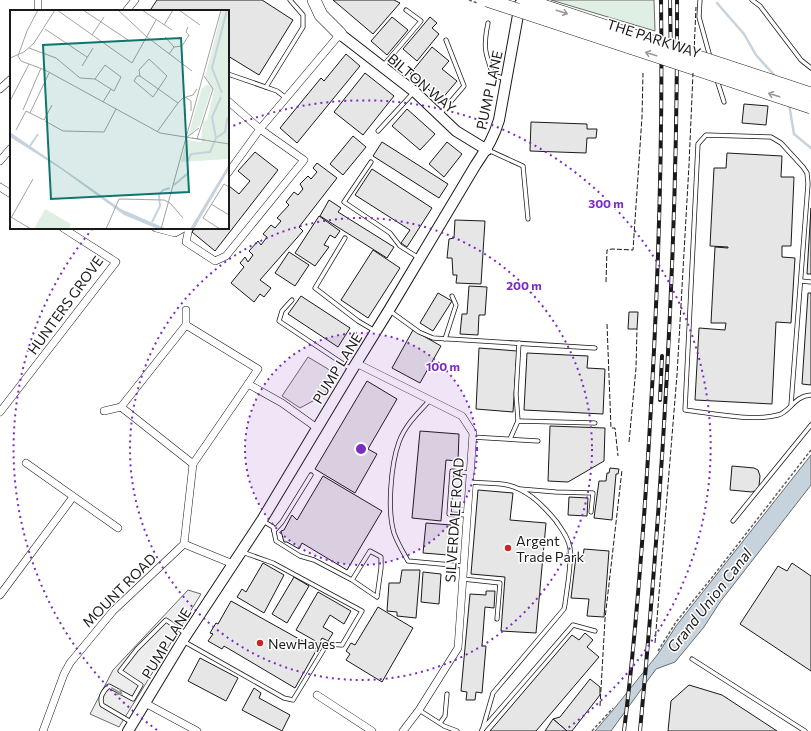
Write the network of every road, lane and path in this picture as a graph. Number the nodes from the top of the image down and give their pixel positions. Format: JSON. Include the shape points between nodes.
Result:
{"nodes":[{"id":1,"x":135,"y":0,"type":"edge"},
{"id":2,"x":290,"y":0,"type":"edge"},
{"id":3,"x":314,"y":0,"type":"edge"},
{"id":4,"x":487,"y":0,"type":"edge"},
{"id":5,"x":521,"y":0,"type":"edge"},
{"id":6,"x":525,"y":0,"type":"edge"},
{"id":7,"x":700,"y":0,"type":"edge"},
{"id":8,"x":752,"y":0,"type":"edge"},
{"id":9,"x":127,"y":10,"type":"edge"},
{"id":10,"x":406,"y":10,"type":"dead end"},
{"id":11,"x":488,"y":23,"type":"dead end"},
{"id":12,"x":340,"y":34,"type":"junction"},
{"id":13,"x":446,"y":40,"type":"dead end"},
{"id":14,"x":382,"y":67,"type":"junction"},
{"id":15,"x":811,"y":68,"type":"edge"},
{"id":16,"x":229,"y":74,"type":"edge"},
{"id":17,"x":10,"y":80,"type":"edge"},
{"id":18,"x":507,"y":80,"type":"junction"},
{"id":19,"x":266,"y":88,"type":"junction"},
{"id":20,"x":0,"y":89,"type":"edge"},
{"id":21,"x":414,"y":92,"type":"junction"},
{"id":22,"x":811,"y":94,"type":"edge"},
{"id":23,"x":286,"y":98,"type":"junction"},
{"id":24,"x":724,"y":102,"type":"dead end"},
{"id":25,"x":229,"y":103,"type":"edge"},
{"id":26,"x":811,"y":107,"type":"edge"},
{"id":27,"x":439,"y":115,"type":"junction"},
{"id":28,"x":260,"y":129,"type":"junction"},
{"id":29,"x":378,"y":131,"type":"dead end"},
{"id":30,"x":10,"y":149,"type":"edge"},
{"id":31,"x":487,"y":150,"type":"junction"},
{"id":32,"x":0,"y":161,"type":"edge"},
{"id":33,"x":371,"y":162,"type":"dead end"},
{"id":34,"x":229,"y":172,"type":"edge"},
{"id":35,"x":809,"y":173,"type":"edge"},
{"id":36,"x":809,"y":182,"type":"edge"},
{"id":37,"x":0,"y":187,"type":"edge"},
{"id":38,"x":10,"y":193,"type":"edge"},
{"id":39,"x":528,"y":219,"type":"dead end"},
{"id":40,"x":65,"y":229,"type":"edge"},
{"id":41,"x":161,"y":229,"type":"edge"},
{"id":42,"x":182,"y":229,"type":"edge"},
{"id":43,"x":189,"y":229,"type":"edge"},
{"id":44,"x":345,"y":238,"type":"dead end"},
{"id":45,"x":420,"y":259,"type":"junction"},
{"id":46,"x":801,"y":281,"type":"junction"},
{"id":47,"x":811,"y":282,"type":"edge"},
{"id":48,"x":452,"y":296,"type":"dead end"},
{"id":49,"x":292,"y":300,"type":"dead end"},
{"id":50,"x":186,"y":310,"type":"dead end"},
{"id":51,"x":389,"y":310,"type":"junction"},
{"id":52,"x":186,"y":325,"type":"junction"},
{"id":53,"x":376,"y":332,"type":"junction"},
{"id":54,"x":445,"y":339,"type":"junction"},
{"id":55,"x":519,"y":343,"type":"junction"},
{"id":56,"x":595,"y":348,"type":"dead end"},
{"id":57,"x":354,"y":366,"type":"junction"},
{"id":58,"x":248,"y":384,"type":"junction"},
{"id":59,"x":811,"y":395,"type":"edge"},
{"id":60,"x":430,"y":400,"type":"junction"},
{"id":61,"x":791,"y":405,"type":"junction"},
{"id":62,"x":121,"y":408,"type":"junction"},
{"id":63,"x":104,"y":411,"type":"dead end"},
{"id":64,"x":0,"y":412,"type":"edge"},
{"id":65,"x":518,"y":421,"type":"junction"},
{"id":66,"x":595,"y":423,"type":"dead end"},
{"id":67,"x":811,"y":424,"type":"edge"},
{"id":68,"x":317,"y":428,"type":"junction"},
{"id":69,"x":472,"y":437,"type":"junction"},
{"id":70,"x":510,"y":439,"type":"junction"},
{"id":71,"x":538,"y":440,"type":"dead end"},
{"id":72,"x":811,"y":450,"type":"edge"},
{"id":73,"x":26,"y":463,"type":"dead end"},
{"id":74,"x":193,"y":464,"type":"junction"},
{"id":75,"x":470,"y":472,"type":"junction"},
{"id":76,"x":311,"y":475,"type":"dead end"},
{"id":77,"x":469,"y":482,"type":"junction"},
{"id":78,"x":519,"y":489,"type":"junction"},
{"id":79,"x":73,"y":497,"type":"junction"},
{"id":80,"x":591,"y":512,"type":"dead end"},
{"id":81,"x":467,"y":515,"type":"junction"},
{"id":82,"x":262,"y":520,"type":"junction"},
{"id":83,"x":733,"y":522,"type":"dead end"},
{"id":84,"x":118,"y":528,"type":"dead end"},
{"id":85,"x":274,"y":532,"type":"junction"},
{"id":86,"x":184,"y":544,"type":"junction"},
{"id":87,"x":241,"y":552,"type":"junction"},
{"id":88,"x":233,"y":564,"type":"junction"},
{"id":89,"x":464,"y":566,"type":"junction"},
{"id":90,"x":463,"y":579,"type":"junction"},
{"id":91,"x":352,"y":580,"type":"junction"},
{"id":92,"x":0,"y":595,"type":"edge"},
{"id":93,"x":497,"y":619,"type":"dead end"},
{"id":94,"x":595,"y":631,"type":"dead end"},
{"id":95,"x":185,"y":637,"type":"junction"},
{"id":96,"x":658,"y":651,"type":"dead end"},
{"id":97,"x":692,"y":659,"type":"dead end"},
{"id":98,"x":447,"y":694,"type":"dead end"},
{"id":99,"x":317,"y":695,"type":"dead end"},
{"id":100,"x":145,"y":703,"type":"junction"},
{"id":101,"x":613,"y":708,"type":"dead end"},
{"id":102,"x":419,"y":710,"type":"junction"},
{"id":103,"x":440,"y":723,"type":"junction"},
{"id":104,"x":130,"y":727,"type":"edge"},
{"id":105,"x":43,"y":731,"type":"edge"},
{"id":106,"x":197,"y":731,"type":"edge"},
{"id":107,"x":372,"y":731,"type":"edge"},
{"id":108,"x":403,"y":731,"type":"edge"},
{"id":109,"x":457,"y":731,"type":"edge"},
{"id":110,"x":482,"y":731,"type":"edge"},
{"id":111,"x":592,"y":731,"type":"edge"},
{"id":112,"x":805,"y":731,"type":"edge"}],
"edges":[{"from":1,"to":9,"type":"street"},
{"from":2,"to":19,"type":"lane","via":[[303,15],[303,27]]},
{"from":3,"to":12,"type":"highway","via":[[321,15]]},
{"from":26,"to":4,"type":"highway","name":"THE PARKWAY","one_way":true,"bridge":true},
{"from":5,"to":18,"type":"street","name":"PUMP LANE"},
{"from":6,"to":22,"type":"highway","name":"THE PARKWAY","one_way":true,"bridge":true},
{"from":7,"to":24,"type":"lane","via":[[699,17]]},
{"from":8,"to":15,"type":"lane","via":[[760,6],[801,60]]},
{"from":10,"to":14,"type":"lane","via":[[421,21]]},
{"from":11,"to":18,"type":"lane","via":[[485,49],[493,75]]},
{"from":12,"to":14,"type":"street","name":"BILTON WAY"},
{"from":12,"to":23,"type":"street"},
{"from":13,"to":27,"type":"lane","via":[[464,86]]},
{"from":14,"to":21,"type":"street","name":"BILTON WAY"},
{"from":16,"to":19,"type":"lane"},
{"from":17,"to":20,"type":"street"},
{"from":18,"to":31,"type":"street","name":"PUMP LANE","via":[[499,120]]},
{"from":19,"to":23,"type":"lane","via":[[278,91]]},
{"from":21,"to":27,"type":"street","name":"BILTON WAY"},
{"from":21,"to":29,"type":"lane"},
{"from":23,"to":28,"type":"street"},
{"from":25,"to":28,"type":"street"},
{"from":27,"to":31,"type":"street","name":"BILTON WAY","via":[[456,131]]},
{"from":28,"to":34,"type":"street"},
{"from":28,"to":43,"type":"street","via":[[304,160],[226,256],[215,260],[186,242]]},
{"from":30,"to":32,"type":"street"},
{"from":31,"to":39,"type":"lane","via":[[523,166]]},
{"from":31,"to":45,"type":"street","name":"PUMP LANE"},
{"from":33,"to":45,"type":"lane","via":[[344,202],[390,233],[400,246]]},
{"from":35,"to":36,"type":"lane"},
{"from":35,"to":61,"type":"lane","via":[[781,143],[771,137],[706,135],[698,144],[685,410],[750,418],[779,415]]},
{"from":36,"to":46,"type":"lane"},
{"from":37,"to":38,"type":"street"},
{"from":40,"to":64,"type":"street","name":"HUNTERS GROVE","via":[[116,262]]},
{"from":41,"to":42,"type":"street","via":[[175,232]]},
{"from":44,"to":53,"type":"lane","via":[[315,288]]},
{"from":45,"to":51,"type":"street","name":"PUMP LANE"},
{"from":46,"to":47,"type":"lane"},
{"from":46,"to":61,"type":"lane"},
{"from":48,"to":54,"type":"lane","via":[[456,307]]},
{"from":49,"to":57,"type":"lane","via":[[282,312],[279,321]]},
{"from":50,"to":52,"type":"street"},
{"from":51,"to":53,"type":"street","name":"PUMP LANE"},
{"from":51,"to":54,"type":"lane","via":[[419,332],[433,338]]},
{"from":52,"to":58,"type":"street","via":[[258,369]]},
{"from":52,"to":62,"type":"street"},
{"from":53,"to":57,"type":"street","name":"PUMP LANE"},
{"from":54,"to":55,"type":"lane"},
{"from":55,"to":56,"type":"lane"},
{"from":55,"to":65,"type":"lane","via":[[516,394]]},
{"from":57,"to":60,"type":"street","name":"SILVERDALE ROAD"},
{"from":57,"to":68,"type":"street","name":"PUMP LANE"},
{"from":58,"to":68,"type":"street","via":[[282,403]]},
{"from":58,"to":74,"type":"street"},
{"from":59,"to":61,"type":"lane","via":[[803,396]]},
{"from":60,"to":69,"type":"street","name":"SILVERDALE ROAD","via":[[462,416],[473,433]]},
{"from":60,"to":89,"type":"lane","via":[[409,424],[399,441],[392,472],[391,512],[394,533],[408,561]]},
{"from":62,"to":63,"type":"street"},
{"from":62,"to":74,"type":"street"},
{"from":65,"to":66,"type":"lane"},
{"from":65,"to":70,"type":"lane"},
{"from":67,"to":83,"type":"lane"},
{"from":68,"to":82,"type":"street","name":"PUMP LANE"},
{"from":69,"to":70,"type":"lane"},
{"from":69,"to":75,"type":"street","name":"SILVERDALE ROAD"},
{"from":70,"to":71,"type":"lane"},
{"from":72,"to":96,"type":"path","via":[[676,622]]},
{"from":73,"to":79,"type":"street"},
{"from":74,"to":86,"type":"street"},
{"from":75,"to":77,"type":"street","name":"SILVERDALE ROAD"},
{"from":75,"to":81,"type":"lane","via":[[452,471],[449,514]]},
{"from":76,"to":85,"type":"lane"},
{"from":77,"to":78,"type":"lane","via":[[502,484]]},
{"from":77,"to":81,"type":"street","name":"SILVERDALE ROAD"},
{"from":78,"to":80,"type":"lane","via":[[593,493]]},
{"from":78,"to":110,"type":"lane","via":[[534,498],[550,513],[568,540],[570,552],[565,604],[562,612],[493,693]]},
{"from":79,"to":84,"type":"street"},
{"from":79,"to":92,"type":"street"},
{"from":81,"to":89,"type":"street","name":"SILVERDALE ROAD"},
{"from":82,"to":85,"type":"lane","via":[[273,527]]},
{"from":82,"to":87,"type":"street","name":"PUMP LANE"},
{"from":85,"to":91,"type":"lane","via":[[276,541],[282,545]]},
{"from":86,"to":88,"type":"street"},
{"from":86,"to":105,"type":"street","name":"MOUNT ROAD","via":[[113,611],[74,657],[64,674]]},
{"from":87,"to":88,"type":"street","name":"PUMP LANE"},
{"from":87,"to":95,"type":"lane","via":[[273,563],[362,611],[342,645],[327,644],[292,700],[284,698]]},
{"from":88,"to":95,"type":"street","name":"PUMP LANE"},
{"from":89,"to":90,"type":"street","name":"SILVERDALE ROAD"},
{"from":90,"to":93,"type":"lane","via":[[500,583]]},
{"from":90,"to":102,"type":"street","name":"SILVERDALE ROAD","via":[[458,648]]},
{"from":91,"to":91,"type":"lane","via":[[370,551],[381,557],[377,597]]},
{"from":94,"to":110,"type":"lane","via":[[573,625]]},
{"from":95,"to":100,"type":"street","name":"PUMP LANE"},
{"from":104,"to":95,"type":"lane","one_way":true,"via":[[102,705],[102,694],[110,686],[134,699],[141,685],[120,671],[137,649],[166,620]]},
{"from":97,"to":112,"type":"lane"},
{"from":98,"to":103,"type":"lane","via":[[445,716]]},
{"from":99,"to":107,"type":"street"},
{"from":100,"to":104,"type":"street","name":"PUMP LANE"},
{"from":100,"to":106,"type":"street"},
{"from":101,"to":111,"type":"path"},
{"from":102,"to":103,"type":"lane"},
{"from":102,"to":108,"type":"street","name":"SILVERDALE ROAD"},
{"from":103,"to":109,"type":"lane"}]}
